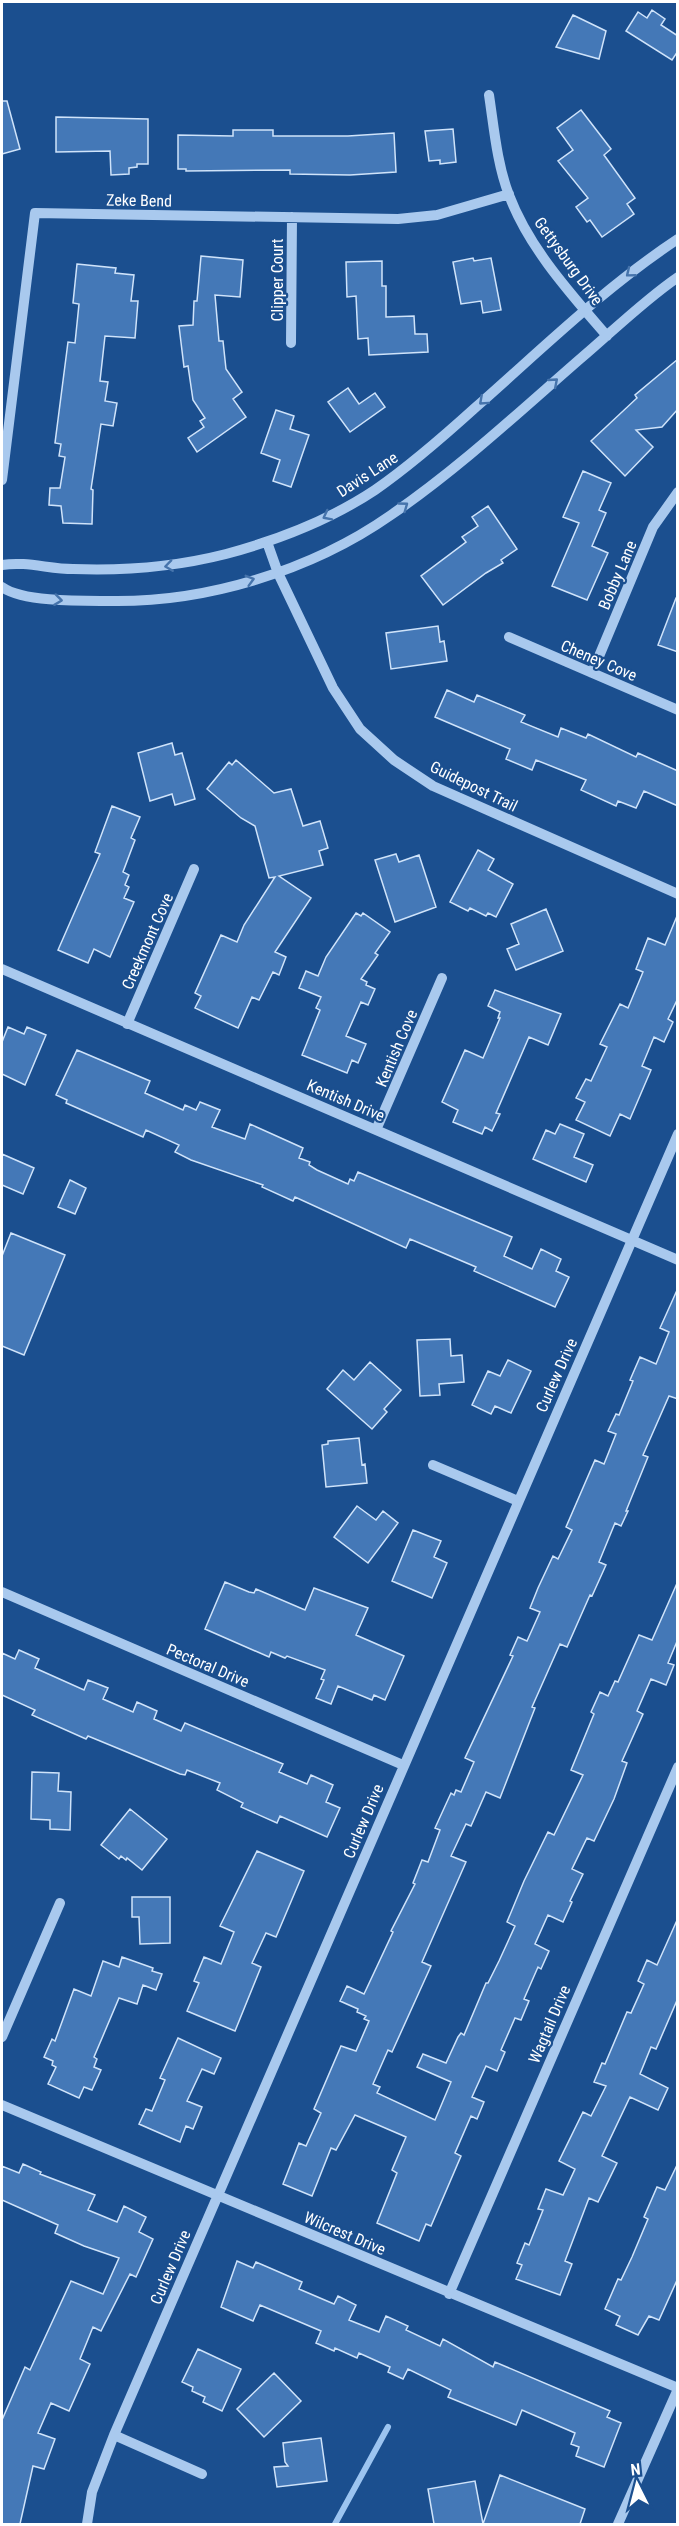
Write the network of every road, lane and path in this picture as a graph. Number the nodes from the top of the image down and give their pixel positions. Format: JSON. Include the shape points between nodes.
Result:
{"nodes":[{"id":1,"x":489,"y":95,"type":"dead end"},
{"id":2,"x":509,"y":194,"type":"junction"},
{"id":3,"x":292,"y":217,"type":"junction"},
{"id":4,"x":678,"y":238,"type":"edge"},
{"id":5,"x":678,"y":277,"type":"edge"},
{"id":6,"x":585,"y":310,"type":"junction"},
{"id":7,"x":607,"y":336,"type":"junction"},
{"id":8,"x":291,"y":343,"type":"dead end"},
{"id":9,"x":2,"y":480,"type":"edge"},
{"id":10,"x":678,"y":492,"type":"edge"},
{"id":11,"x":267,"y":542,"type":"junction"},
{"id":12,"x":2,"y":565,"type":"edge"},
{"id":13,"x":278,"y":573,"type":"junction"},
{"id":14,"x":2,"y":587,"type":"edge"},
{"id":15,"x":509,"y":637,"type":"dead end"},
{"id":16,"x":592,"y":673,"type":"junction"},
{"id":17,"x":678,"y":710,"type":"edge"},
{"id":18,"x":194,"y":869,"type":"dead end"},
{"id":19,"x":678,"y":894,"type":"edge"},
{"id":20,"x":2,"y":969,"type":"edge"},
{"id":21,"x":442,"y":978,"type":"dead end"},
{"id":22,"x":127,"y":1024,"type":"junction"},
{"id":23,"x":376,"y":1130,"type":"junction"},
{"id":24,"x":678,"y":1134,"type":"edge"},
{"id":25,"x":631,"y":1240,"type":"junction"},
{"id":26,"x":678,"y":1260,"type":"edge"},
{"id":27,"x":434,"y":1465,"type":"dead end"},
{"id":28,"x":518,"y":1501,"type":"junction"},
{"id":29,"x":2,"y":1592,"type":"edge"},
{"id":30,"x":403,"y":1765,"type":"junction"},
{"id":31,"x":678,"y":1767,"type":"edge"},
{"id":32,"x":60,"y":1903,"type":"dead end"},
{"id":33,"x":2,"y":2037,"type":"edge"},
{"id":34,"x":2,"y":2105,"type":"edge"},
{"id":35,"x":218,"y":2195,"type":"junction"},
{"id":36,"x":449,"y":2294,"type":"junction"},
{"id":37,"x":678,"y":2388,"type":"edge"},
{"id":38,"x":114,"y":2434,"type":"junction"},
{"id":39,"x":202,"y":2474,"type":"dead end"},
{"id":40,"x":87,"y":2524,"type":"edge"},
{"id":41,"x":618,"y":2524,"type":"edge"}],
"edges":[{"from":1,"to":2,"type":"street","name":"Gettysburg Drive"},
{"from":2,"to":3,"type":"street","name":"Zeke Bend","via":[[437,214],[398,219]]},
{"from":2,"to":6,"type":"street","name":"Gettysburg Drive","via":[[542,256]]},
{"from":3,"to":8,"type":"street","name":"Clipper Court"},
{"from":3,"to":9,"type":"street","name":"Zeke Bend","via":[[35,213]]},
{"from":4,"to":6,"type":"street","name":"Davis Lane","one_way":true},
{"from":5,"to":7,"type":"street"},
{"from":6,"to":7,"type":"street","name":"Gettysburg Drive"},
{"from":6,"to":11,"type":"street","name":"Davis Lane","one_way":true,"via":[[423,454],[382,484],[324,519]]},
{"from":13,"to":7,"type":"street","one_way":true,"via":[[336,547],[441,479]]},
{"from":10,"to":16,"type":"street","name":"Bobby Lane","via":[[653,528]]},
{"from":11,"to":12,"type":"street","name":"Davis Lane","one_way":true,"via":[[176,565],[129,570]]},
{"from":11,"to":13,"type":"street","name":"Guidepost Trail"},
{"from":14,"to":13,"type":"street","one_way":true,"via":[[11,594],[69,601],[130,602],[181,596]]},
{"from":13,"to":19,"type":"street","name":"Guidepost Trail","via":[[333,688],[360,729],[394,759],[433,786]]},
{"from":15,"to":16,"type":"street","name":"Cheney Cove"},
{"from":16,"to":17,"type":"street","name":"Cheney Cove"},
{"from":18,"to":22,"type":"street","name":"Creekmont Cove"},
{"from":20,"to":22,"type":"street","name":"Kentish Drive"},
{"from":21,"to":23,"type":"street","name":"Kentish Cove"},
{"from":22,"to":23,"type":"street","name":"Kentish Drive"},
{"from":23,"to":25,"type":"street","name":"Kentish Drive"},
{"from":24,"to":25,"type":"street","name":"Curlew Drive"},
{"from":25,"to":26,"type":"street","name":"Kentish Drive"},
{"from":25,"to":28,"type":"street","name":"Curlew Drive"},
{"from":27,"to":28,"type":"street"},
{"from":28,"to":30,"type":"street","name":"Curlew Drive"},
{"from":29,"to":30,"type":"street","name":"Pectoral Drive"},
{"from":30,"to":35,"type":"street","name":"Curlew Drive"},
{"from":31,"to":36,"type":"street","name":"Wagtail Drive"},
{"from":32,"to":33,"type":"street"},
{"from":34,"to":35,"type":"street","name":"Wilcrest Drive"},
{"from":35,"to":36,"type":"street","name":"Wilcrest Drive"},
{"from":35,"to":38,"type":"street","name":"Curlew Drive"},
{"from":36,"to":37,"type":"street","name":"Wilcrest Drive"},
{"from":37,"to":41,"type":"street"},
{"from":38,"to":39,"type":"street"},
{"from":38,"to":40,"type":"street","name":"Curlew Drive","via":[[92,2492]]}]}
